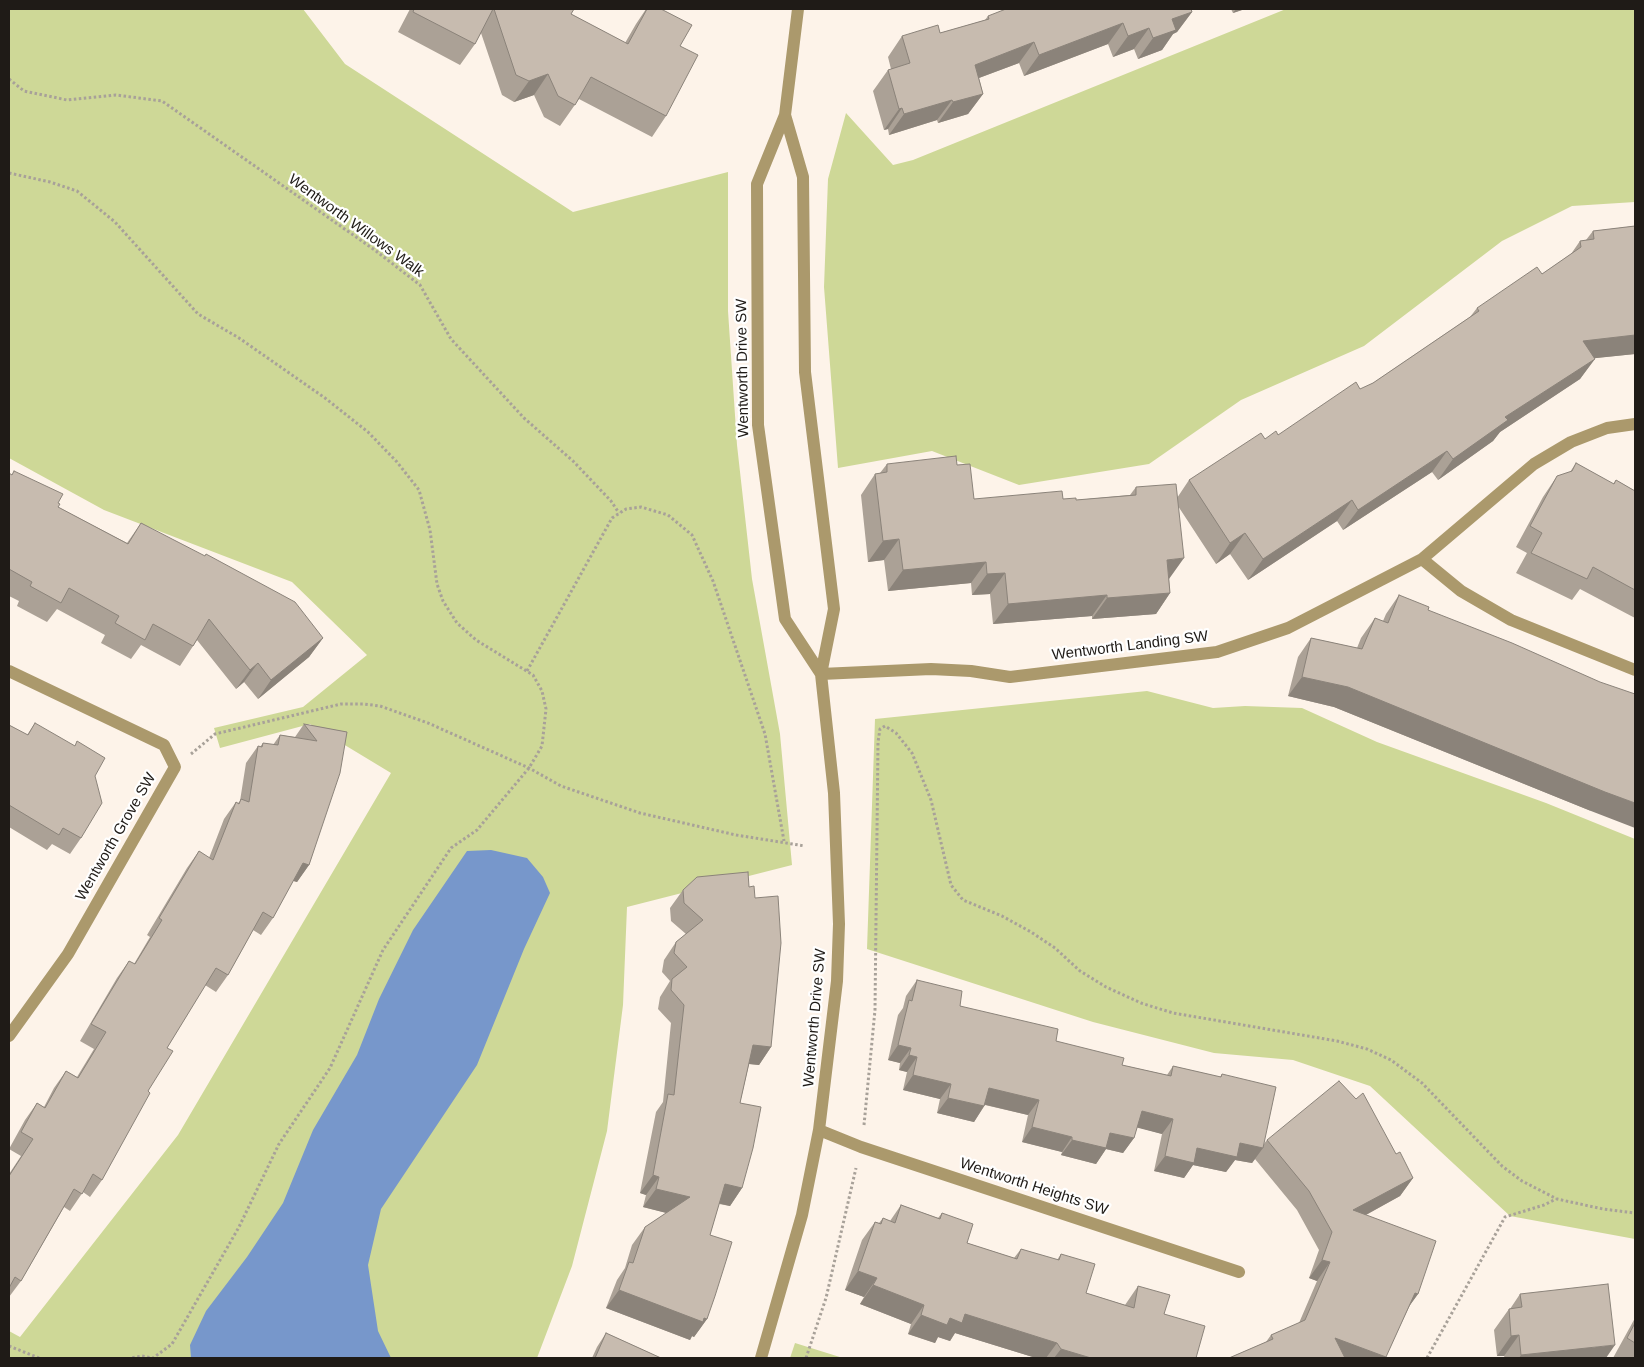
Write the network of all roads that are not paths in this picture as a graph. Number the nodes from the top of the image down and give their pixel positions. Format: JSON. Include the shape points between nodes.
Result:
{"nodes":[{"id":1,"x":798,"y":9,"type":"edge"},
{"id":2,"x":784,"y":115,"type":"junction"},
{"id":3,"x":1635,"y":424,"type":"edge"},
{"id":4,"x":1422,"y":559,"type":"junction"},
{"id":5,"x":1635,"y":670,"type":"edge"},
{"id":6,"x":9,"y":671,"type":"edge"},
{"id":7,"x":822,"y":674,"type":"junction"},
{"id":8,"x":9,"y":1036,"type":"edge"},
{"id":9,"x":820,"y":1130,"type":"junction"},
{"id":10,"x":1239,"y":1272,"type":"dead end"},
{"id":11,"x":761,"y":1358,"type":"edge"}],
"edges":[{"from":1,"to":2,"type":"street","name":"Wentworth Drive SW"},
{"from":2,"to":7,"type":"street","name":"Wentworth Drive SW","via":[[803,176],[805,372],[834,609]]},
{"from":2,"to":7,"type":"street","name":"Wentworth Drive SW","via":[[756,184],[758,424],[785,619]]},
{"from":3,"to":4,"type":"street","name":"Wentworth Landing SW","via":[[1607,428],[1571,442],[1534,464]]},
{"from":4,"to":5,"type":"street","via":[[1461,591],[1511,620]]},
{"from":4,"to":7,"type":"street","name":"Wentworth Landing SW","via":[[1288,628],[1217,652],[1010,676],[931,669]]},
{"from":6,"to":8,"type":"street","name":"Wentworth Grove SW","via":[[164,745],[175,767],[68,954]]},
{"from":7,"to":9,"type":"street","name":"Wentworth Drive SW","via":[[834,793],[839,924],[837,982]]},
{"from":9,"to":10,"type":"street","name":"Wentworth Heights SW","via":[[861,1147]]},
{"from":9,"to":11,"type":"street","name":"Wentworth Drive SW","via":[[802,1215]]}]}
